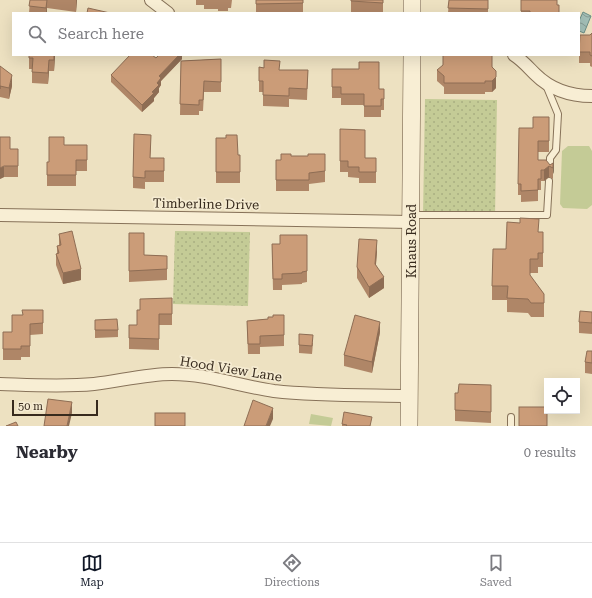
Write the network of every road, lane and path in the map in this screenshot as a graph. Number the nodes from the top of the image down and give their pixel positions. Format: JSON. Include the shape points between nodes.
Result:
{"nodes":[{"id":1,"x":150,"y":0,"type":"edge"},
{"id":2,"x":412,"y":0,"type":"edge"},
{"id":3,"x":167,"y":12,"type":"edge"},
{"id":4,"x":412,"y":12,"type":"edge"},
{"id":5,"x":412,"y":56,"type":"edge"},
{"id":6,"x":515,"y":56,"type":"edge"},
{"id":7,"x":544,"y":82,"type":"junction"},
{"id":8,"x":592,"y":96,"type":"edge"},
{"id":9,"x":550,"y":171,"type":"edge"},
{"id":10,"x":549,"y":182,"type":"dead end"},
{"id":11,"x":0,"y":215,"type":"edge"},
{"id":12,"x":411,"y":218,"type":"junction"},
{"id":13,"x":0,"y":384,"type":"edge"},
{"id":14,"x":410,"y":396,"type":"junction"},
{"id":15,"x":511,"y":417,"type":"dead end"},
{"id":16,"x":409,"y":426,"type":"edge"},
{"id":17,"x":511,"y":426,"type":"edge"}],
"edges":[{"from":1,"to":3,"type":"street"},
{"from":2,"to":4,"type":"street"},
{"from":5,"to":12,"type":"street","name":"Knaus Road"},
{"from":6,"to":7,"type":"street"},
{"from":7,"to":8,"type":"street","via":[[569,95]]},
{"from":7,"to":9,"type":"lane","via":[[558,114],[556,150],[550,158]]},
{"from":10,"to":12,"type":"lane","via":[[546,215]]},
{"from":11,"to":12,"type":"street","name":"Timberline Drive"},
{"from":12,"to":14,"type":"street","name":"Knaus Road"},
{"from":13,"to":14,"type":"street","name":"Hood View Lane","via":[[61,386],[171,374],[202,376],[274,391]]},
{"from":14,"to":16,"type":"street","name":"Knaus Road"},
{"from":15,"to":17,"type":"lane"}]}
